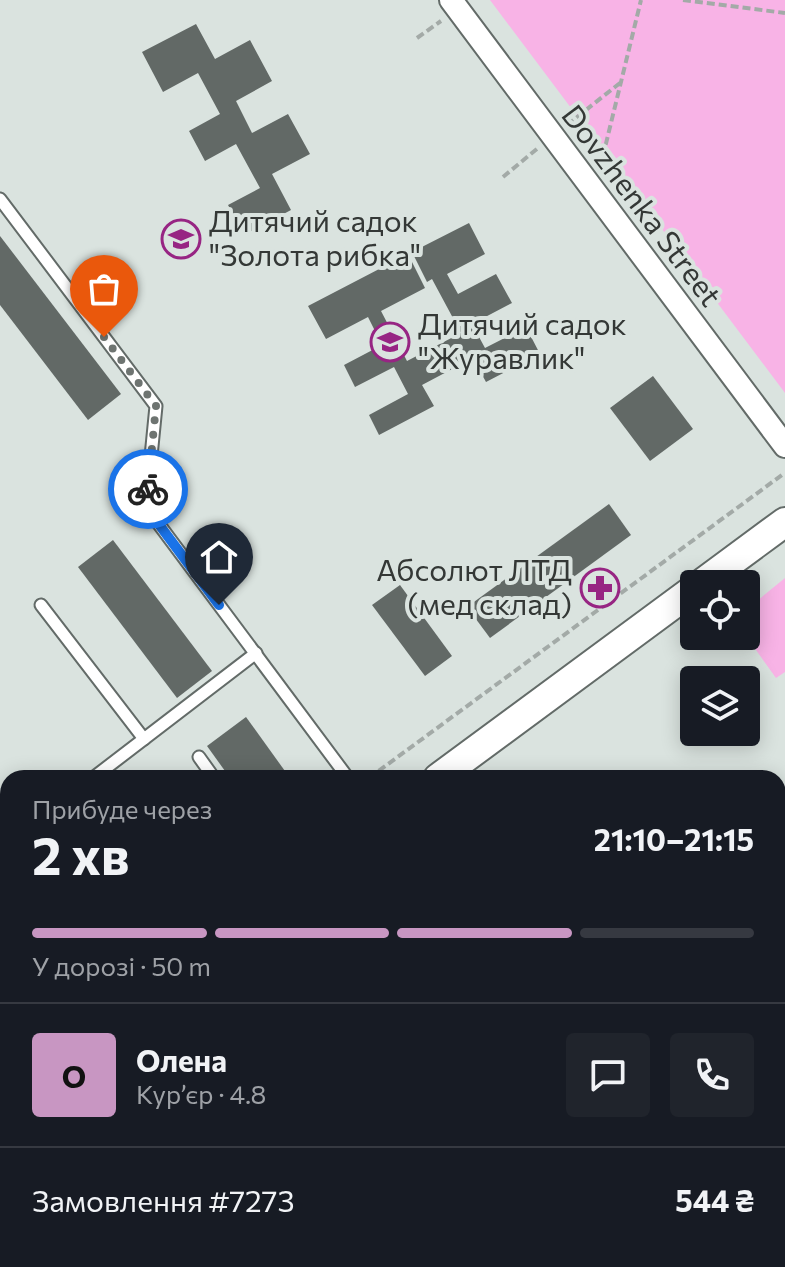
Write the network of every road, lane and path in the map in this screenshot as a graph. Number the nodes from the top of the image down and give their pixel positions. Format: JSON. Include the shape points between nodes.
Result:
{"nodes":[{"id":1,"x":451,"y":0,"type":"edge"},
{"id":2,"x":641,"y":0,"type":"edge"},
{"id":3,"x":683,"y":0,"type":"edge"},
{"id":4,"x":785,"y":13,"type":"edge"},
{"id":5,"x":594,"y":193,"type":"junction"},
{"id":6,"x":0,"y":199,"type":"edge"},
{"id":7,"x":785,"y":446,"type":"edge"},
{"id":8,"x":782,"y":475,"type":"dead end"},
{"id":9,"x":785,"y":522,"type":"edge"},
{"id":10,"x":720,"y":570,"type":"edge"},
{"id":11,"x":680,"y":599,"type":"edge"},
{"id":12,"x":41,"y":605,"type":"dead end"},
{"id":13,"x":256,"y":653,"type":"junction"},
{"id":14,"x":144,"y":739,"type":"junction"},
{"id":15,"x":199,"y":757,"type":"dead end"},
{"id":16,"x":103,"y":770,"type":"edge"},
{"id":17,"x":208,"y":770,"type":"edge"},
{"id":18,"x":342,"y":770,"type":"edge"},
{"id":19,"x":380,"y":770,"type":"edge"},
{"id":20,"x":449,"y":770,"type":"edge"}],
"edges":[{"from":1,"to":5,"type":"street","name":"Dovzhenka Street"},
{"from":2,"to":5,"type":"path"},
{"from":3,"to":4,"type":"path"},
{"from":5,"to":7,"type":"street","name":"Dovzhenka Street"},
{"from":6,"to":13,"type":"lane","via":[[156,406],[146,507]]},
{"from":8,"to":19,"type":"path"},
{"from":9,"to":10,"type":"street"},
{"from":11,"to":20,"type":"street"},
{"from":12,"to":14,"type":"lane"},
{"from":13,"to":14,"type":"lane"},
{"from":13,"to":18,"type":"lane"},
{"from":14,"to":16,"type":"lane"},
{"from":15,"to":17,"type":"lane"}]}
